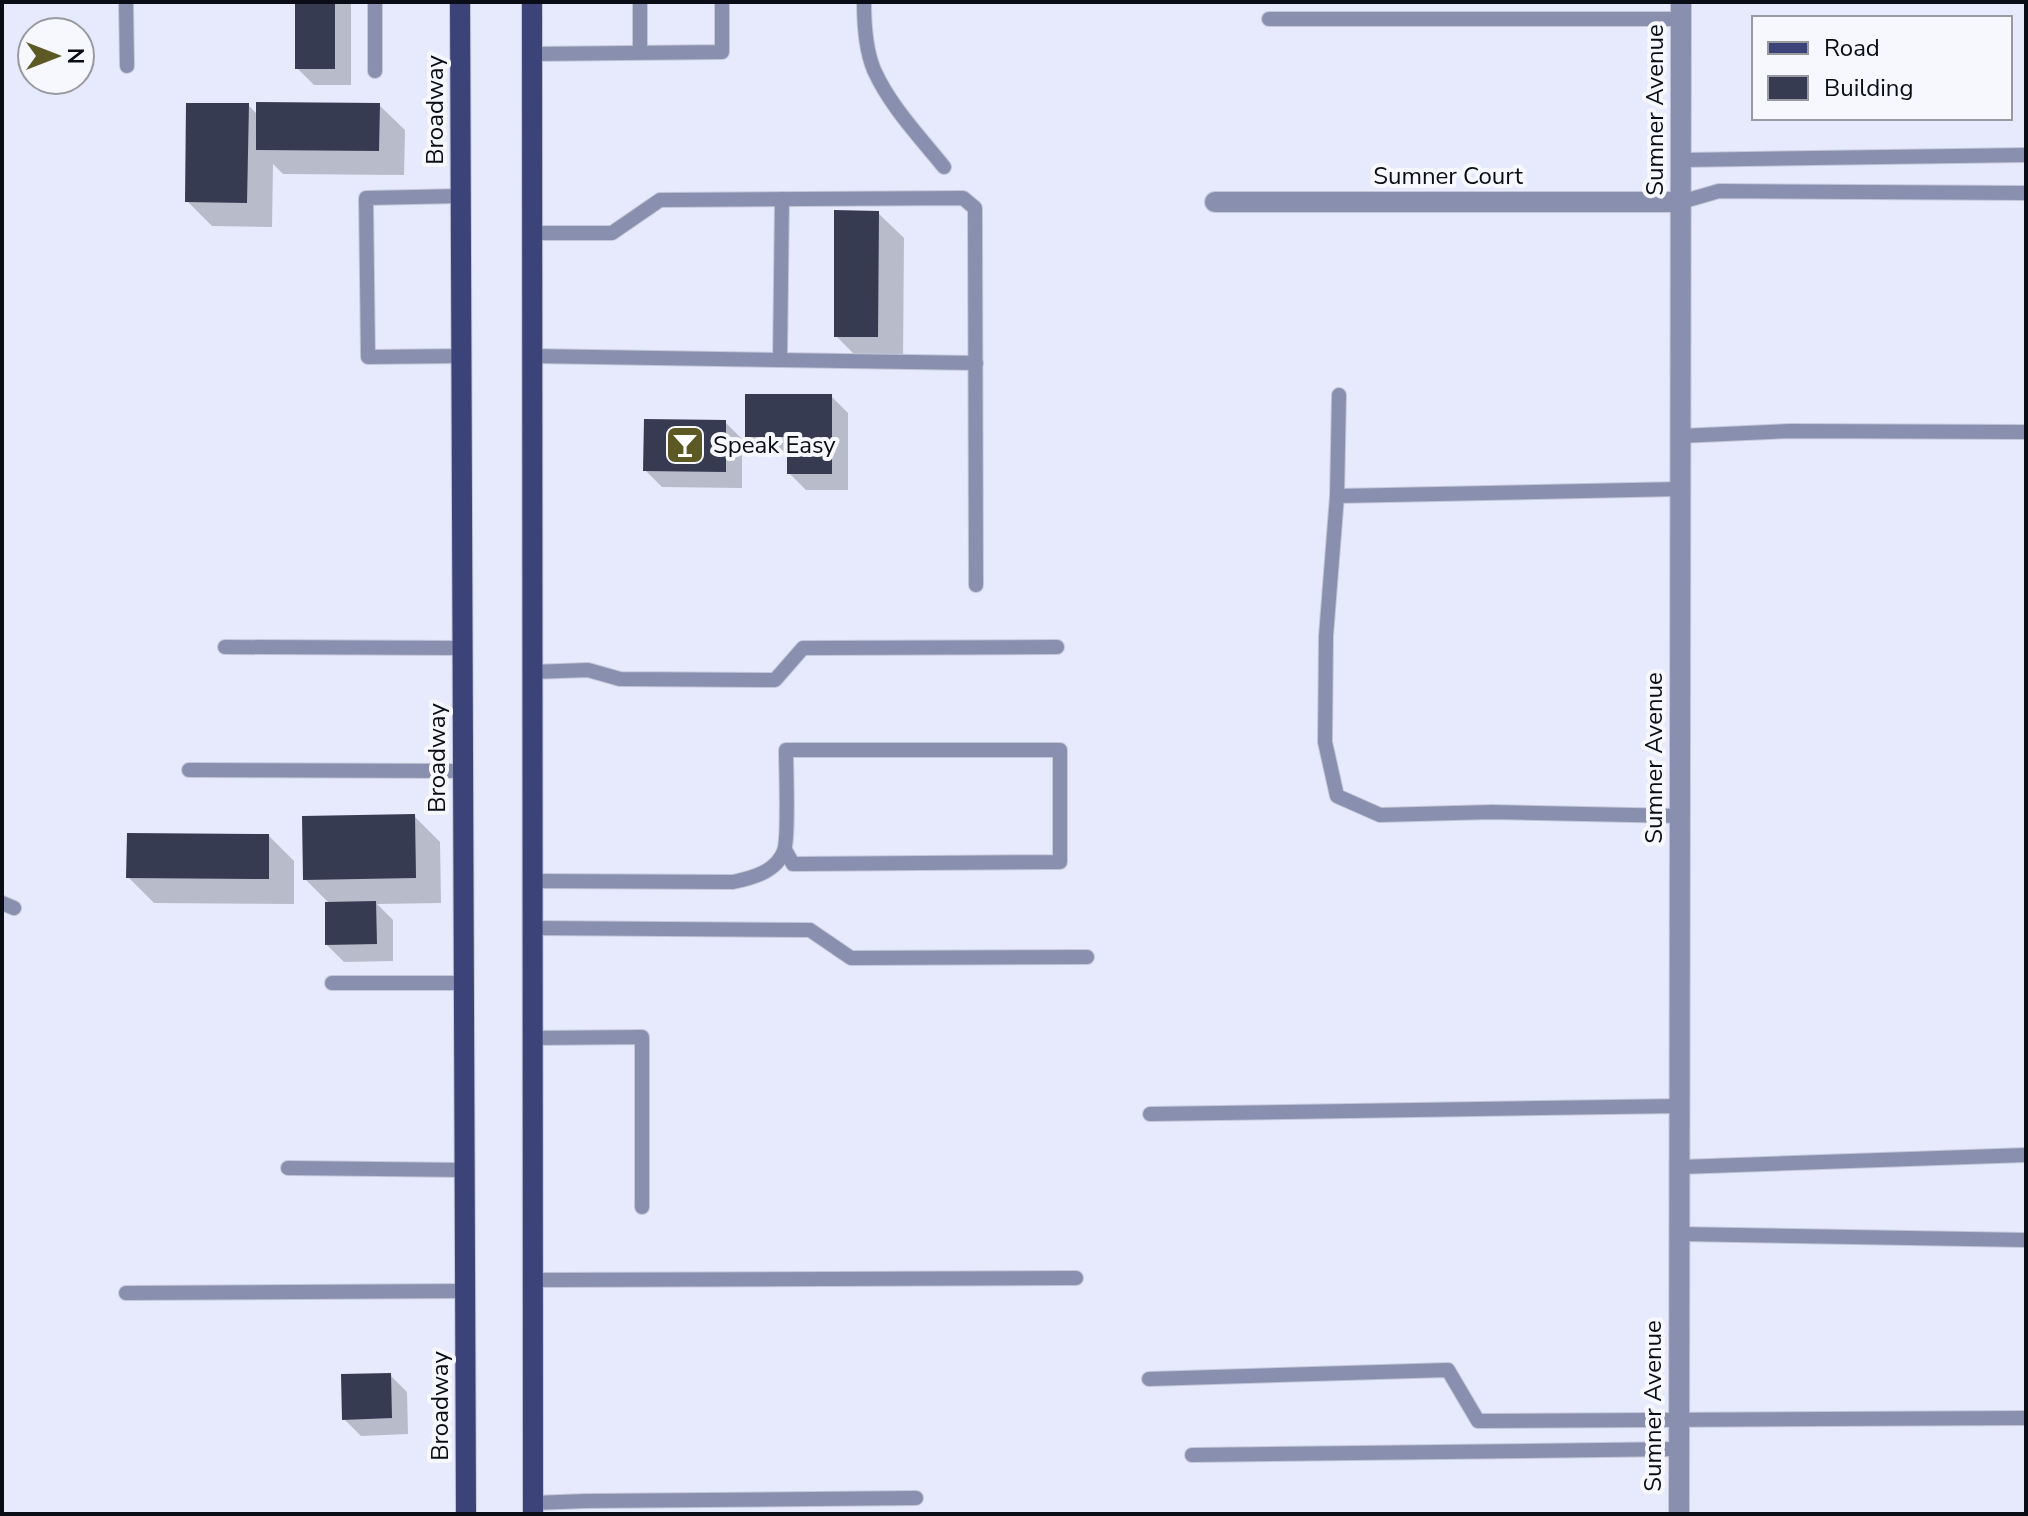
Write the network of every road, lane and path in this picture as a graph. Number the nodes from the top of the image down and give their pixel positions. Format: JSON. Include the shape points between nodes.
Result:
{"nodes":[{"id":1,"x":126,"y":2,"type":"edge"},
{"id":2,"x":375,"y":2,"type":"edge"},
{"id":3,"x":460,"y":2,"type":"edge"},
{"id":4,"x":532,"y":2,"type":"edge"},
{"id":5,"x":640,"y":2,"type":"edge"},
{"id":6,"x":722,"y":2,"type":"edge"},
{"id":7,"x":864,"y":2,"type":"edge"},
{"id":8,"x":1681,"y":10,"type":"edge"},
{"id":9,"x":1269,"y":19,"type":"dead end"},
{"id":10,"x":640,"y":52,"type":"junction"},
{"id":11,"x":532,"y":54,"type":"junction"},
{"id":12,"x":127,"y":66,"type":"dead end"},
{"id":13,"x":375,"y":71,"type":"dead end"},
{"id":14,"x":2026,"y":155,"type":"edge"},
{"id":15,"x":1681,"y":160,"type":"junction"},
{"id":16,"x":944,"y":167,"type":"dead end"},
{"id":17,"x":2026,"y":193,"type":"edge"},
{"id":18,"x":461,"y":196,"type":"junction"},
{"id":19,"x":782,"y":199,"type":"junction"},
{"id":20,"x":1215,"y":202,"type":"dead end"},
{"id":21,"x":1681,"y":202,"type":"junction"},
{"id":22,"x":532,"y":233,"type":"junction"},
{"id":23,"x":462,"y":356,"type":"junction"},
{"id":24,"x":532,"y":356,"type":"junction"},
{"id":25,"x":780,"y":360,"type":"junction"},
{"id":26,"x":976,"y":363,"type":"junction"},
{"id":27,"x":1339,"y":395,"type":"dead end"},
{"id":28,"x":2026,"y":432,"type":"edge"},
{"id":29,"x":1680,"y":436,"type":"junction"},
{"id":30,"x":1680,"y":489,"type":"junction"},
{"id":31,"x":1337,"y":496,"type":"junction"},
{"id":32,"x":976,"y":585,"type":"dead end"},
{"id":33,"x":225,"y":647,"type":"dead end"},
{"id":34,"x":1057,"y":647,"type":"dead end"},
{"id":35,"x":463,"y":648,"type":"junction"},
{"id":36,"x":532,"y":672,"type":"junction"},
{"id":37,"x":189,"y":770,"type":"dead end"},
{"id":38,"x":463,"y":771,"type":"junction"},
{"id":39,"x":1680,"y":816,"type":"junction"},
{"id":40,"x":785,"y":850,"type":"junction"},
{"id":41,"x":532,"y":881,"type":"junction"},
{"id":42,"x":532,"y":928,"type":"junction"},
{"id":43,"x":1087,"y":957,"type":"dead end"},
{"id":44,"x":332,"y":983,"type":"dead end"},
{"id":45,"x":464,"y":983,"type":"junction"},
{"id":46,"x":533,"y":1038,"type":"junction"},
{"id":47,"x":1680,"y":1106,"type":"junction"},
{"id":48,"x":1150,"y":1114,"type":"dead end"},
{"id":49,"x":2026,"y":1155,"type":"edge"},
{"id":50,"x":1680,"y":1167,"type":"junction"},
{"id":51,"x":288,"y":1168,"type":"dead end"},
{"id":52,"x":465,"y":1170,"type":"junction"},
{"id":53,"x":642,"y":1207,"type":"dead end"},
{"id":54,"x":1679,"y":1234,"type":"junction"},
{"id":55,"x":2026,"y":1240,"type":"edge"},
{"id":56,"x":1076,"y":1278,"type":"dead end"},
{"id":57,"x":533,"y":1280,"type":"junction"},
{"id":58,"x":465,"y":1291,"type":"junction"},
{"id":59,"x":126,"y":1293,"type":"dead end"},
{"id":60,"x":1149,"y":1379,"type":"dead end"},
{"id":61,"x":2026,"y":1418,"type":"edge"},
{"id":62,"x":1679,"y":1419,"type":"junction"},
{"id":63,"x":1679,"y":1449,"type":"junction"},
{"id":64,"x":1192,"y":1455,"type":"dead end"},
{"id":65,"x":916,"y":1498,"type":"dead end"},
{"id":66,"x":533,"y":1509,"type":"edge"},
{"id":67,"x":466,"y":1514,"type":"edge"},
{"id":68,"x":1679,"y":1514,"type":"edge"}],
"edges":[{"from":1,"to":12,"type":"lane"},
{"from":2,"to":13,"type":"lane"},
{"from":3,"to":18,"type":"main road","name":"Broadway"},
{"from":4,"to":11,"type":"main road"},
{"from":5,"to":10,"type":"lane"},
{"from":6,"to":10,"type":"lane","via":[[722,52]]},
{"from":7,"to":16,"type":"lane","via":[[874,69]]},
{"from":8,"to":9,"type":"lane"},
{"from":8,"to":15,"type":"street","name":"Sumner Avenue"},
{"from":10,"to":11,"type":"lane"},
{"from":11,"to":22,"type":"main road"},
{"from":14,"to":15,"type":"lane"},
{"from":15,"to":21,"type":"street","name":"Sumner Avenue"},
{"from":17,"to":21,"type":"lane","via":[[1719,191]]},
{"from":18,"to":23,"type":"main road","name":"Broadway"},
{"from":18,"to":23,"type":"lane","via":[[366,198],[368,357]]},
{"from":19,"to":22,"type":"lane","via":[[660,200],[612,233]]},
{"from":19,"to":25,"type":"lane"},
{"from":19,"to":26,"type":"lane","via":[[963,198],[975,208]]},
{"from":20,"to":21,"type":"street","name":"Sumner Court"},
{"from":21,"to":29,"type":"street","name":"Sumner Avenue"},
{"from":22,"to":24,"type":"main road"},
{"from":23,"to":35,"type":"main road","name":"Broadway"},
{"from":24,"to":25,"type":"lane"},
{"from":24,"to":36,"type":"main road"},
{"from":25,"to":26,"type":"lane"},
{"from":26,"to":32,"type":"lane"},
{"from":27,"to":31,"type":"lane"},
{"from":28,"to":29,"type":"lane"},
{"from":29,"to":30,"type":"street","name":"Sumner Avenue"},
{"from":30,"to":31,"type":"lane"},
{"from":30,"to":39,"type":"street","name":"Sumner Avenue"},
{"from":31,"to":39,"type":"lane","via":[[1326,636],[1325,742],[1337,796],[1380,815]]},
{"from":33,"to":35,"type":"lane"},
{"from":34,"to":36,"type":"lane","via":[[803,648],[775,680],[620,679],[588,670]]},
{"from":35,"to":38,"type":"main road","name":"Broadway"},
{"from":36,"to":41,"type":"main road"},
{"from":37,"to":38,"type":"lane"},
{"from":38,"to":45,"type":"main road","name":"Broadway"},
{"from":39,"to":47,"type":"street","name":"Sumner Avenue"},
{"from":40,"to":40,"type":"lane","via":[[786,750],[1060,750],[1060,862],[793,864]]},
{"from":40,"to":41,"type":"lane","via":[[765,871],[733,882]]},
{"from":41,"to":42,"type":"main road"},
{"from":42,"to":43,"type":"lane","via":[[810,930],[851,958]]},
{"from":42,"to":46,"type":"main road"},
{"from":44,"to":45,"type":"lane"},
{"from":45,"to":52,"type":"main road","name":"Broadway"},
{"from":46,"to":53,"type":"lane","via":[[642,1037]]},
{"from":46,"to":57,"type":"main road"},
{"from":47,"to":48,"type":"lane"},
{"from":47,"to":50,"type":"street","name":"Sumner Avenue"},
{"from":49,"to":50,"type":"lane"},
{"from":50,"to":54,"type":"street","name":"Sumner Avenue"},
{"from":51,"to":52,"type":"lane"},
{"from":52,"to":58,"type":"main road","name":"Broadway"},
{"from":54,"to":55,"type":"lane"},
{"from":54,"to":62,"type":"street","name":"Sumner Avenue"},
{"from":56,"to":57,"type":"lane"},
{"from":57,"to":66,"type":"main road"},
{"from":58,"to":59,"type":"lane"},
{"from":58,"to":67,"type":"main road","name":"Broadway"},
{"from":60,"to":62,"type":"lane","via":[[1448,1370],[1478,1421]]},
{"from":61,"to":62,"type":"lane"},
{"from":62,"to":63,"type":"street","name":"Sumner Avenue"},
{"from":63,"to":64,"type":"lane"},
{"from":63,"to":68,"type":"street","name":"Sumner Avenue"},
{"from":65,"to":66,"type":"lane"}]}
